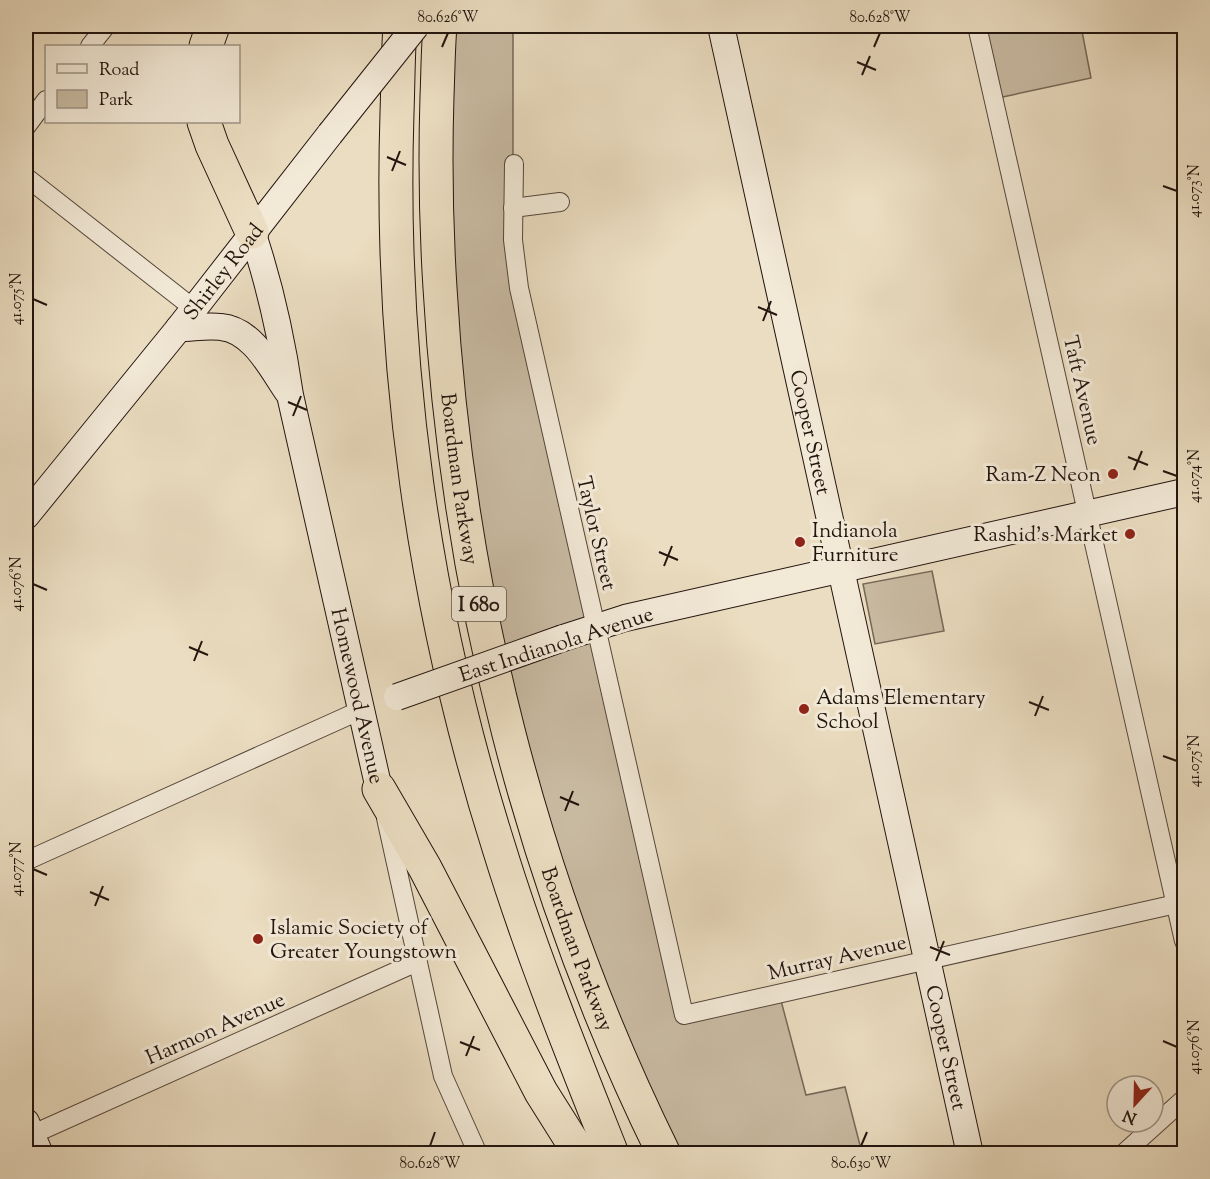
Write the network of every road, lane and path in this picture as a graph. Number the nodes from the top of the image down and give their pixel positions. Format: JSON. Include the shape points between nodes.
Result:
{"nodes":[{"id":1,"x":106,"y":26,"type":"edge"},
{"id":2,"x":213,"y":26,"type":"edge"},
{"id":3,"x":400,"y":26,"type":"edge"},
{"id":4,"x":416,"y":26,"type":"edge"},
{"id":5,"x":440,"y":26,"type":"edge"},
{"id":6,"x":721,"y":26,"type":"edge"},
{"id":7,"x":977,"y":26,"type":"edge"},
{"id":8,"x":91,"y":45,"type":"edge"},
{"id":9,"x":206,"y":45,"type":"edge"},
{"id":10,"x":45,"y":101,"type":"edge"},
{"id":11,"x":204,"y":123,"type":"edge"},
{"id":12,"x":26,"y":127,"type":"edge"},
{"id":13,"x":514,"y":164,"type":"dead end"},
{"id":14,"x":26,"y":177,"type":"edge"},
{"id":15,"x":560,"y":202,"type":"dead end"},
{"id":16,"x":513,"y":208,"type":"junction"},
{"id":17,"x":252,"y":232,"type":"junction"},
{"id":18,"x":186,"y":318,"type":"junction"},
{"id":19,"x":290,"y":395,"type":"junction"},
{"id":20,"x":1185,"y":492,"type":"edge"},
{"id":21,"x":1088,"y":514,"type":"junction"},
{"id":22,"x":26,"y":516,"type":"edge"},
{"id":23,"x":841,"y":569,"type":"junction"},
{"id":24,"x":595,"y":627,"type":"junction"},
{"id":25,"x":361,"y":710,"type":"junction"},
{"id":26,"x":379,"y":789,"type":"junction"},
{"id":27,"x":26,"y":861,"type":"edge"},
{"id":28,"x":1176,"y":904,"type":"junction"},
{"id":29,"x":1185,"y":941,"type":"edge"},
{"id":30,"x":928,"y":960,"type":"junction"},
{"id":31,"x":417,"y":962,"type":"junction"},
{"id":32,"x":684,"y":1015,"type":"joint"},
{"id":33,"x":1185,"y":1099,"type":"edge"},
{"id":34,"x":32,"y":1137,"type":"edge"},
{"id":35,"x":478,"y":1154,"type":"edge"},
{"id":36,"x":580,"y":1154,"type":"edge"},
{"id":37,"x":612,"y":1154,"type":"edge"},
{"id":38,"x":664,"y":1154,"type":"edge"},
{"id":39,"x":970,"y":1154,"type":"edge"},
{"id":40,"x":1123,"y":1154,"type":"edge"}],
"edges":[{"from":1,"to":8,"type":"street"},
{"from":2,"to":9,"type":"highway"},
{"from":3,"to":37,"type":"highway","name":"Boardman Parkway","number":"I 680","via":[[395,181],[400,314],[413,450],[442,633],[498,847]]},
{"from":4,"to":17,"type":"street","name":"Shirley Road","bridge":true},
{"from":5,"to":38,"type":"highway","name":"Boardman Parkway","number":"I 680","via":[[435,177],[444,357],[460,496],[476,587],[517,767],[561,907],[621,1061]]},
{"from":6,"to":23,"type":"street","name":"Cooper Street"},
{"from":7,"to":21,"type":"street","name":"Taft Avenue"},
{"from":10,"to":12,"type":"street"},
{"from":11,"to":17,"type":"highway"},
{"from":13,"to":16,"type":"street","name":"Taylor Street"},
{"from":14,"to":18,"type":"street"},
{"from":15,"to":16,"type":"street"},
{"from":16,"to":24,"type":"street","name":"Taylor Street","via":[[519,288]]},
{"from":17,"to":18,"type":"street","name":"Shirley Road"},
{"from":17,"to":19,"type":"street","name":"Homewood Avenue","via":[[283,350]]},
{"from":18,"to":19,"type":"street","via":[[243,336]]},
{"from":18,"to":22,"type":"street","name":"Shirley Road"},
{"from":19,"to":25,"type":"street","name":"Homewood Avenue"},
{"from":20,"to":21,"type":"street","name":"East Indianola Avenue"},
{"from":21,"to":23,"type":"street","name":"East Indianola Avenue"},
{"from":21,"to":28,"type":"street","name":"Taft Avenue"},
{"from":23,"to":24,"type":"street","name":"East Indianola Avenue"},
{"from":23,"to":30,"type":"street","name":"Cooper Street"},
{"from":24,"to":25,"type":"street","name":"East Indianola Avenue","bridge":true},
{"from":24,"to":32,"type":"street","name":"Taylor Street"},
{"from":25,"to":26,"type":"street","name":"Homewood Avenue"},
{"from":25,"to":27,"type":"street","name":"East Indianola Avenue"},
{"from":26,"to":31,"type":"street","name":"Homewood Avenue"},
{"from":26,"to":36,"type":"highway","via":[[425,868],[541,1092]]},
{"from":28,"to":29,"type":"street","name":"Taft Avenue"},
{"from":28,"to":30,"type":"street","name":"Murray Avenue"},
{"from":30,"to":32,"type":"street","name":"Murray Avenue"},
{"from":30,"to":39,"type":"street","name":"Cooper Street"},
{"from":31,"to":34,"type":"street","name":"Harmon Avenue"},
{"from":31,"to":35,"type":"street","name":"Homewood Avenue","via":[[443,1076]]},
{"from":33,"to":40,"type":"street"}]}
